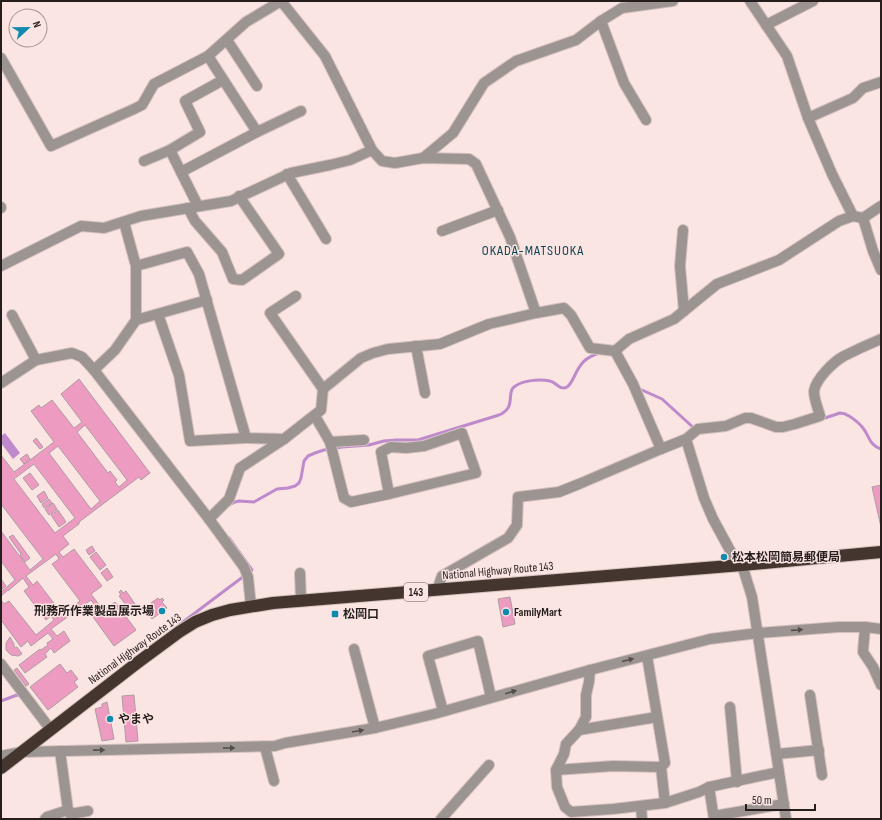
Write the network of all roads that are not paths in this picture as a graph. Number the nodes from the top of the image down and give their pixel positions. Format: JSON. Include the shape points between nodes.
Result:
{"nodes":[{"id":1,"x":281,"y":1,"type":"edge"},
{"id":2,"x":673,"y":1,"type":"edge"},
{"id":3,"x":750,"y":1,"type":"edge"},
{"id":4,"x":813,"y":1,"type":"edge"},
{"id":5,"x":601,"y":21,"type":"junction"},
{"id":6,"x":766,"y":25,"type":"junction"},
{"id":7,"x":227,"y":40,"type":"junction"},
{"id":8,"x":208,"y":56,"type":"junction"},
{"id":9,"x":1,"y":58,"type":"edge"},
{"id":10,"x":223,"y":80,"type":"junction"},
{"id":11,"x":881,"y":82,"type":"edge"},
{"id":12,"x":257,"y":86,"type":"dead end"},
{"id":13,"x":301,"y":111,"type":"dead end"},
{"id":14,"x":808,"y":118,"type":"junction"},
{"id":15,"x":646,"y":120,"type":"dead end"},
{"id":16,"x":257,"y":132,"type":"junction"},
{"id":17,"x":170,"y":150,"type":"junction"},
{"id":18,"x":372,"y":150,"type":"junction"},
{"id":19,"x":423,"y":158,"type":"junction"},
{"id":20,"x":144,"y":161,"type":"dead end"},
{"id":21,"x":181,"y":172,"type":"junction"},
{"id":22,"x":287,"y":174,"type":"junction"},
{"id":23,"x":239,"y":196,"type":"junction"},
{"id":24,"x":881,"y":206,"type":"edge"},
{"id":25,"x":193,"y":207,"type":"junction"},
{"id":26,"x":498,"y":210,"type":"junction"},
{"id":27,"x":858,"y":217,"type":"junction"},
{"id":28,"x":124,"y":222,"type":"junction"},
{"id":29,"x":683,"y":230,"type":"dead end"},
{"id":30,"x":442,"y":231,"type":"dead end"},
{"id":31,"x":326,"y":239,"type":"dead end"},
{"id":32,"x":1,"y":266,"type":"edge"},
{"id":33,"x":136,"y":266,"type":"junction"},
{"id":34,"x":881,"y":270,"type":"edge"},
{"id":35,"x":296,"y":296,"type":"dead end"},
{"id":36,"x":207,"y":300,"type":"junction"},
{"id":37,"x":684,"y":311,"type":"junction"},
{"id":38,"x":536,"y":313,"type":"junction"},
{"id":39,"x":158,"y":314,"type":"junction"},
{"id":40,"x":12,"y":315,"type":"dead end"},
{"id":41,"x":136,"y":320,"type":"junction"},
{"id":42,"x":881,"y":339,"type":"edge"},
{"id":43,"x":416,"y":346,"type":"junction"},
{"id":44,"x":615,"y":351,"type":"junction"},
{"id":45,"x":36,"y":360,"type":"junction"},
{"id":46,"x":94,"y":370,"type":"junction"},
{"id":47,"x":1,"y":383,"type":"edge"},
{"id":48,"x":323,"y":389,"type":"junction"},
{"id":49,"x":425,"y":393,"type":"dead end"},
{"id":50,"x":315,"y":416,"type":"junction"},
{"id":51,"x":246,"y":438,"type":"junction"},
{"id":52,"x":284,"y":439,"type":"junction"},
{"id":53,"x":364,"y":440,"type":"dead end"},
{"id":54,"x":686,"y":440,"type":"junction"},
{"id":55,"x":331,"y":446,"type":"junction"},
{"id":56,"x":661,"y":449,"type":"junction"},
{"id":57,"x":389,"y":494,"type":"junction"},
{"id":58,"x":209,"y":519,"type":"junction"},
{"id":59,"x":881,"y":552,"type":"edge"},
{"id":60,"x":740,"y":565,"type":"junction"},
{"id":61,"x":300,"y":573,"type":"dead end"},
{"id":62,"x":437,"y":590,"type":"junction"},
{"id":63,"x":301,"y":601,"type":"junction"},
{"id":64,"x":251,"y":606,"type":"junction"},
{"id":65,"x":865,"y":627,"type":"junction"},
{"id":66,"x":881,"y":629,"type":"edge"},
{"id":67,"x":758,"y":633,"type":"junction"},
{"id":68,"x":354,"y":649,"type":"dead end"},
{"id":69,"x":647,"y":656,"type":"junction"},
{"id":70,"x":1,"y":664,"type":"edge"},
{"id":71,"x":590,"y":670,"type":"junction"},
{"id":72,"x":881,"y":685,"type":"edge"},
{"id":73,"x":810,"y":695,"type":"dead end"},
{"id":74,"x":491,"y":698,"type":"junction"},
{"id":75,"x":730,"y":707,"type":"dead end"},
{"id":76,"x":443,"y":711,"type":"junction"},
{"id":77,"x":657,"y":717,"type":"junction"},
{"id":78,"x":375,"y":728,"type":"junction"},
{"id":79,"x":51,"y":730,"type":"junction"},
{"id":80,"x":579,"y":730,"type":"junction"},
{"id":81,"x":266,"y":747,"type":"junction"},
{"id":82,"x":819,"y":750,"type":"junction"},
{"id":83,"x":60,"y":751,"type":"junction"},
{"id":84,"x":22,"y":752,"type":"junction"},
{"id":85,"x":777,"y":754,"type":"junction"},
{"id":86,"x":1,"y":756,"type":"edge"},
{"id":87,"x":489,"y":765,"type":"dead end"},
{"id":88,"x":661,"y":767,"type":"junction"},
{"id":89,"x":1,"y":768,"type":"edge"},
{"id":90,"x":556,"y":770,"type":"junction"},
{"id":91,"x":779,"y":772,"type":"junction"},
{"id":92,"x":822,"y":776,"type":"dead end"},
{"id":93,"x":274,"y":781,"type":"dead end"},
{"id":94,"x":737,"y":782,"type":"junction"},
{"id":95,"x":709,"y":787,"type":"junction"},
{"id":96,"x":665,"y":803,"type":"junction"},
{"id":97,"x":784,"y":804,"type":"junction"},
{"id":98,"x":642,"y":806,"type":"junction"},
{"id":99,"x":68,"y":810,"type":"junction"},
{"id":100,"x":88,"y":811,"type":"dead end"},
{"id":101,"x":714,"y":817,"type":"edge"},
{"id":102,"x":45,"y":819,"type":"edge"},
{"id":103,"x":442,"y":819,"type":"edge"},
{"id":104,"x":642,"y":819,"type":"edge"},
{"id":105,"x":786,"y":819,"type":"edge"}],
"edges":[{"from":1,"to":7,"type":"street","via":[[246,22]]},
{"from":1,"to":18,"type":"street","via":[[325,56]]},
{"from":2,"to":5,"type":"street","via":[[622,8]]},
{"from":3,"to":6,"type":"street"},
{"from":4,"to":6,"type":"street"},
{"from":5,"to":15,"type":"street","via":[[624,83]]},
{"from":5,"to":19,"type":"street","via":[[576,40],[516,61],[484,83],[452,133]]},
{"from":6,"to":14,"type":"street","via":[[786,56]]},
{"from":7,"to":8,"type":"street"},
{"from":7,"to":12,"type":"street"},
{"from":8,"to":9,"type":"street","via":[[154,84],[142,105],[51,146]]},
{"from":8,"to":10,"type":"street"},
{"from":10,"to":16,"type":"street"},
{"from":10,"to":17,"type":"street","via":[[185,101],[200,132]]},
{"from":11,"to":14,"type":"street","via":[[863,88],[853,98]]},
{"from":13,"to":16,"type":"street"},
{"from":14,"to":27,"type":"street","via":[[832,174]]},
{"from":16,"to":21,"type":"street"},
{"from":17,"to":20,"type":"street"},
{"from":17,"to":21,"type":"street"},
{"from":18,"to":19,"type":"street","via":[[382,161],[394,163]]},
{"from":18,"to":22,"type":"street","via":[[350,160]]},
{"from":19,"to":26,"type":"street","via":[[469,159],[476,164]]},
{"from":21,"to":25,"type":"street"},
{"from":22,"to":23,"type":"street"},
{"from":22,"to":31,"type":"street"},
{"from":23,"to":25,"type":"street","via":[[231,201]]},
{"from":23,"to":25,"type":"street","via":[[279,254],[242,280],[233,279],[222,252],[195,221]]},
{"from":24,"to":27,"type":"street"},
{"from":25,"to":28,"type":"street","via":[[141,216]]},
{"from":26,"to":30,"type":"street"},
{"from":26,"to":38,"type":"street"},
{"from":27,"to":34,"type":"street"},
{"from":27,"to":37,"type":"street","via":[[839,221],[779,260],[717,284]]},
{"from":28,"to":32,"type":"street","via":[[104,228],[81,226]]},
{"from":28,"to":33,"type":"street"},
{"from":29,"to":37,"type":"street","via":[[680,266]]},
{"from":33,"to":36,"type":"street","via":[[187,252],[199,274]]},
{"from":33,"to":41,"type":"street"},
{"from":35,"to":48,"type":"street","via":[[270,313]]},
{"from":36,"to":39,"type":"street"},
{"from":36,"to":51,"type":"street"},
{"from":37,"to":44,"type":"street","via":[[674,319],[629,339]]},
{"from":38,"to":43,"type":"street","via":[[489,324],[440,344]]},
{"from":38,"to":44,"type":"street","via":[[564,308],[571,314],[590,348]]},
{"from":39,"to":41,"type":"street"},
{"from":39,"to":51,"type":"street","via":[[179,375],[190,441]]},
{"from":40,"to":45,"type":"street"},
{"from":41,"to":46,"type":"street","via":[[115,350]]},
{"from":42,"to":54,"type":"street","via":[[842,357],[821,377],[814,392],[820,416],[783,427],[745,418],[726,426],[697,430]]},
{"from":43,"to":48,"type":"street","via":[[388,349],[361,358]]},
{"from":43,"to":49,"type":"street"},
{"from":44,"to":56,"type":"street","via":[[633,384]]},
{"from":45,"to":46,"type":"street","via":[[72,353],[82,357]]},
{"from":45,"to":47,"type":"street"},
{"from":46,"to":58,"type":"street"},
{"from":48,"to":50,"type":"street","via":[[321,410]]},
{"from":50,"to":52,"type":"street"},
{"from":50,"to":55,"type":"street"},
{"from":51,"to":52,"type":"street"},
{"from":52,"to":58,"type":"street","via":[[240,468],[228,499]]},
{"from":53,"to":55,"type":"street"},
{"from":54,"to":56,"type":"street"},
{"from":54,"to":60,"type":"street","via":[[713,519]]},
{"from":55,"to":57,"type":"street","via":[[344,498],[351,502]]},
{"from":56,"to":62,"type":"street","via":[[559,492],[518,497],[517,525],[508,538],[442,576]]},
{"from":57,"to":57,"type":"street","via":[[476,473],[462,433],[424,446],[392,447],[381,452]]},
{"from":58,"to":64,"type":"street","via":[[246,572]]},
{"from":59,"to":60,"type":"highway","name":"National Highway Route 143","number":"143"},
{"from":60,"to":62,"type":"highway","name":"National Highway Route 143","number":"143"},
{"from":60,"to":67,"type":"street","via":[[752,597]]},
{"from":61,"to":63,"type":"street"},
{"from":62,"to":63,"type":"highway","name":"National Highway Route 143","number":"143"},
{"from":63,"to":64,"type":"highway","name":"National Highway Route 143","number":"143"},
{"from":64,"to":79,"type":"highway","name":"National Highway Route 143","number":"143","via":[[212,615],[195,622]]},
{"from":65,"to":66,"type":"street"},
{"from":67,"to":65,"type":"street","one_way":true},
{"from":65,"to":72,"type":"street","via":[[863,652]]},
{"from":67,"to":69,"type":"street","via":[[710,639]]},
{"from":67,"to":85,"type":"street"},
{"from":68,"to":78,"type":"street"},
{"from":71,"to":69,"type":"street","one_way":true},
{"from":69,"to":77,"type":"street"},
{"from":70,"to":79,"type":"street"},
{"from":74,"to":71,"type":"street","one_way":true},
{"from":71,"to":80,"type":"street","via":[[586,717]]},
{"from":73,"to":82,"type":"street"},
{"from":74,"to":76,"type":"street"},
{"from":74,"to":76,"type":"street","via":[[478,640],[428,656]]},
{"from":75,"to":94,"type":"street"},
{"from":76,"to":78,"type":"street"},
{"from":77,"to":80,"type":"street"},
{"from":77,"to":88,"type":"street","via":[[665,762]]},
{"from":81,"to":78,"type":"street","one_way":true},
{"from":79,"to":84,"type":"highway","name":"National Highway Route 143","number":"143"},
{"from":80,"to":90,"type":"street","via":[[566,744]]},
{"from":83,"to":81,"type":"street","one_way":true},
{"from":81,"to":93,"type":"street"},
{"from":82,"to":85,"type":"street"},
{"from":82,"to":92,"type":"street"},
{"from":83,"to":84,"type":"street"},
{"from":83,"to":99,"type":"street"},
{"from":84,"to":86,"type":"street"},
{"from":84,"to":89,"type":"highway","name":"National Highway Route 143","number":"143"},
{"from":85,"to":91,"type":"street"},
{"from":87,"to":103,"type":"street"},
{"from":88,"to":90,"type":"street","via":[[613,766]]},
{"from":88,"to":96,"type":"street"},
{"from":90,"to":98,"type":"street","via":[[557,787],[565,807],[571,812]]},
{"from":91,"to":94,"type":"street"},
{"from":91,"to":97,"type":"street"},
{"from":94,"to":95,"type":"street"},
{"from":95,"to":96,"type":"street"},
{"from":95,"to":101,"type":"street"},
{"from":96,"to":98,"type":"street"},
{"from":97,"to":101,"type":"street"},
{"from":97,"to":105,"type":"street"},
{"from":98,"to":104,"type":"street"},
{"from":99,"to":100,"type":"street","via":[[70,814]]},
{"from":99,"to":102,"type":"street"}]}
